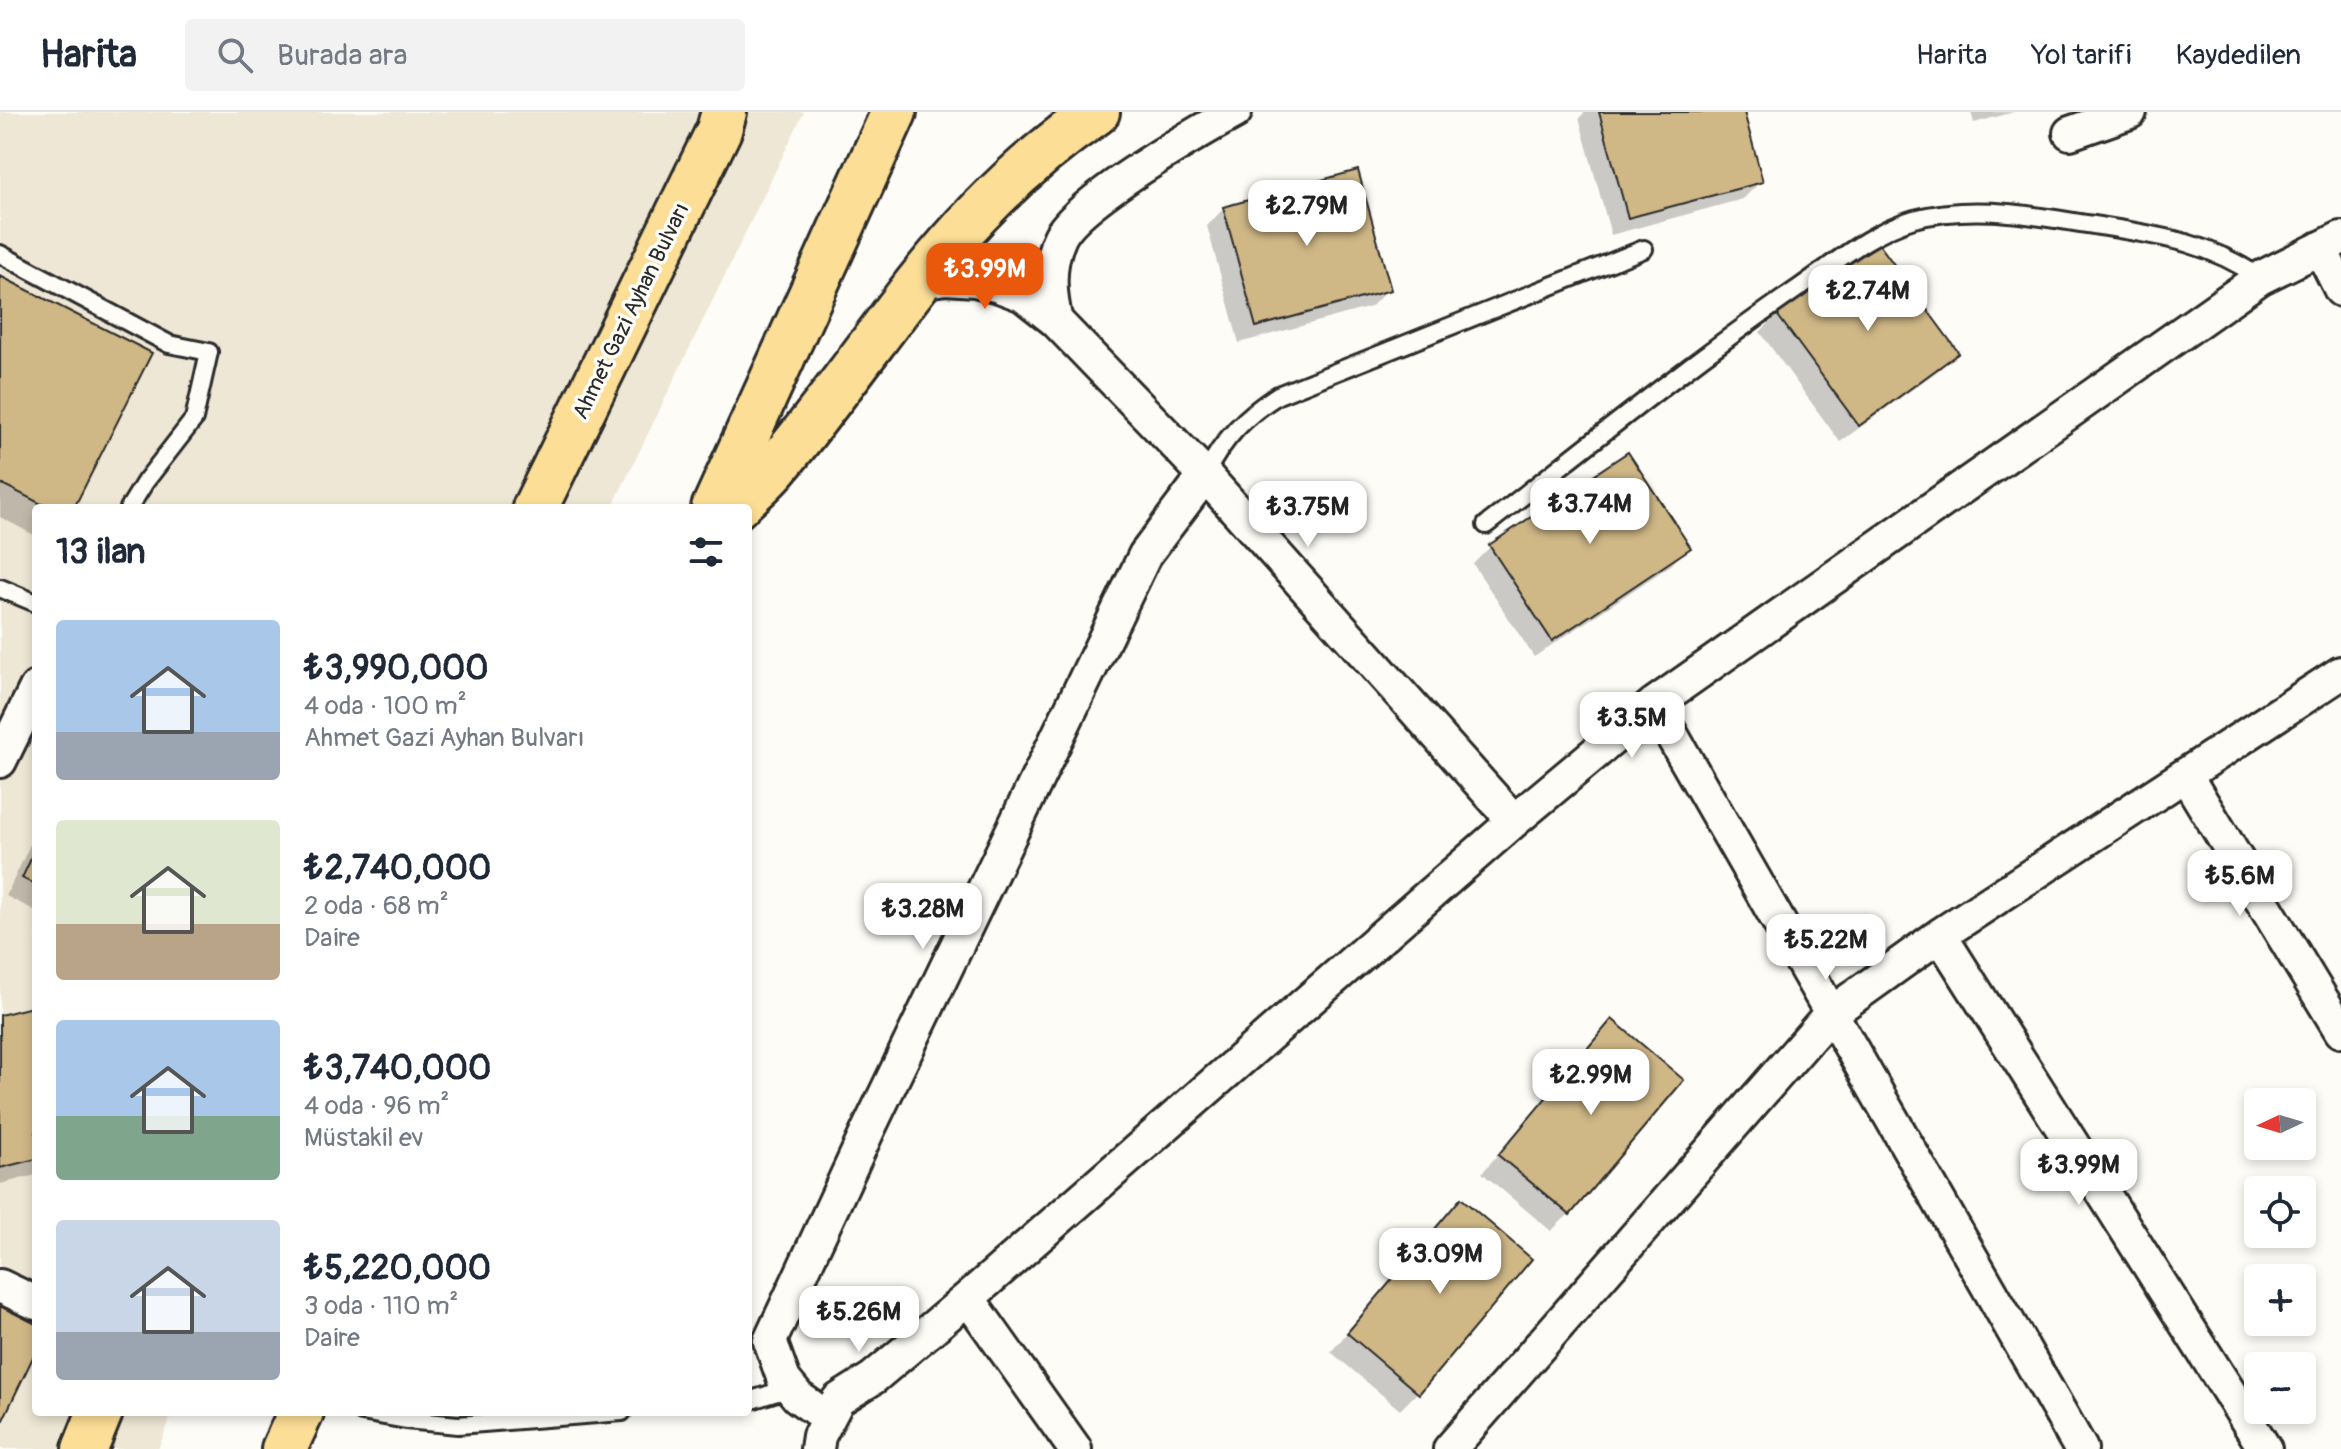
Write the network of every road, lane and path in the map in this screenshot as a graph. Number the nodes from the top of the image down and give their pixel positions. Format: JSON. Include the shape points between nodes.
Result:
{"nodes":[{"id":1,"x":724,"y":112,"type":"edge"},
{"id":2,"x":894,"y":112,"type":"edge"},
{"id":3,"x":1097,"y":112,"type":"edge"},
{"id":4,"x":1235,"y":112,"type":"edge"},
{"id":5,"x":2130,"y":112,"type":"edge"},
{"id":6,"x":2070,"y":133,"type":"dead end"},
{"id":7,"x":2330,"y":243,"type":"edge"},
{"id":8,"x":1644,"y":249,"type":"dead end"},
{"id":9,"x":0,"y":254,"type":"edge"},
{"id":10,"x":2260,"y":278,"type":"junction"},
{"id":11,"x":918,"y":282,"type":"junction"},
{"id":12,"x":2341,"y":290,"type":"edge"},
{"id":13,"x":1056,"y":321,"type":"junction"},
{"id":14,"x":1205,"y":475,"type":"junction"},
{"id":15,"x":131,"y":504,"type":"edge"},
{"id":16,"x":537,"y":504,"type":"edge"},
{"id":17,"x":716,"y":504,"type":"edge"},
{"id":18,"x":738,"y":504,"type":"edge"},
{"id":19,"x":1486,"y":525,"type":"dead end"},
{"id":20,"x":0,"y":588,"type":"edge"},
{"id":21,"x":32,"y":601,"type":"edge"},
{"id":22,"x":2341,"y":673,"type":"edge"},
{"id":23,"x":32,"y":695,"type":"edge"},
{"id":24,"x":1654,"y":704,"type":"junction"},
{"id":25,"x":0,"y":761,"type":"edge"},
{"id":26,"x":2186,"y":776,"type":"junction"},
{"id":27,"x":1514,"y":821,"type":"junction"},
{"id":28,"x":1940,"y":935,"type":"junction"},
{"id":29,"x":1830,"y":1014,"type":"junction"},
{"id":30,"x":2341,"y":1031,"type":"edge"},
{"id":31,"x":0,"y":1286,"type":"edge"},
{"id":32,"x":968,"y":1298,"type":"junction"},
{"id":33,"x":32,"y":1301,"type":"edge"},
{"id":34,"x":790,"y":1388,"type":"junction"},
{"id":35,"x":752,"y":1400,"type":"edge"},
{"id":36,"x":98,"y":1416,"type":"edge"},
{"id":37,"x":299,"y":1416,"type":"edge"},
{"id":38,"x":384,"y":1416,"type":"edge"},
{"id":39,"x":572,"y":1416,"type":"edge"},
{"id":40,"x":828,"y":1418,"type":"junction"},
{"id":41,"x":85,"y":1449,"type":"edge"},
{"id":42,"x":284,"y":1449,"type":"edge"},
{"id":43,"x":817,"y":1449,"type":"edge"},
{"id":44,"x":1075,"y":1449,"type":"edge"},
{"id":45,"x":1450,"y":1449,"type":"edge"},
{"id":46,"x":2081,"y":1449,"type":"edge"},
{"id":47,"x":2265,"y":1449,"type":"edge"}],
"edges":[{"from":1,"to":16,"type":"main road","name":"Ahmet Gazi Ayhan Bulvarı"},
{"from":2,"to":17,"type":"main road"},
{"from":3,"to":11,"type":"main road","via":[[998,195]]},
{"from":4,"to":13,"type":"street","via":[[1173,148],[1069,222],[1050,274]]},
{"from":5,"to":6,"type":"street"},
{"from":7,"to":10,"type":"street"},
{"from":7,"to":12,"type":"street"},
{"from":8,"to":14,"type":"lane","via":[[1278,395],[1231,432]]},
{"from":9,"to":15,"type":"lane","via":[[169,344],[209,352],[194,419]]},
{"from":10,"to":19,"type":"lane","via":[[2238,263],[2176,239],[1997,211],[1955,211],[1884,229],[1739,329]]},
{"from":10,"to":24,"type":"street"},
{"from":11,"to":13,"type":"street","via":[[946,278],[999,286],[1023,295]]},
{"from":11,"to":18,"type":"main road","via":[[776,468]]},
{"from":13,"to":14,"type":"street"},
{"from":14,"to":27,"type":"street"},
{"from":14,"to":34,"type":"street","via":[[1145,555],[770,1341]]},
{"from":20,"to":21,"type":"lane"},
{"from":22,"to":26,"type":"street"},
{"from":23,"to":25,"type":"street"},
{"from":24,"to":27,"type":"street"},
{"from":24,"to":29,"type":"street"},
{"from":26,"to":28,"type":"street"},
{"from":26,"to":30,"type":"street"},
{"from":27,"to":32,"type":"street"},
{"from":28,"to":29,"type":"street"},
{"from":28,"to":47,"type":"street"},
{"from":29,"to":45,"type":"street"},
{"from":29,"to":46,"type":"street"},
{"from":31,"to":33,"type":"street"},
{"from":32,"to":40,"type":"street","via":[[873,1378],[838,1400]]},
{"from":32,"to":44,"type":"street"},
{"from":34,"to":35,"type":"lane"},
{"from":34,"to":40,"type":"street"},
{"from":36,"to":41,"type":"main road"},
{"from":37,"to":42,"type":"main road"},
{"from":38,"to":39,"type":"lane","via":[[458,1425]]},
{"from":40,"to":43,"type":"street"}]}
